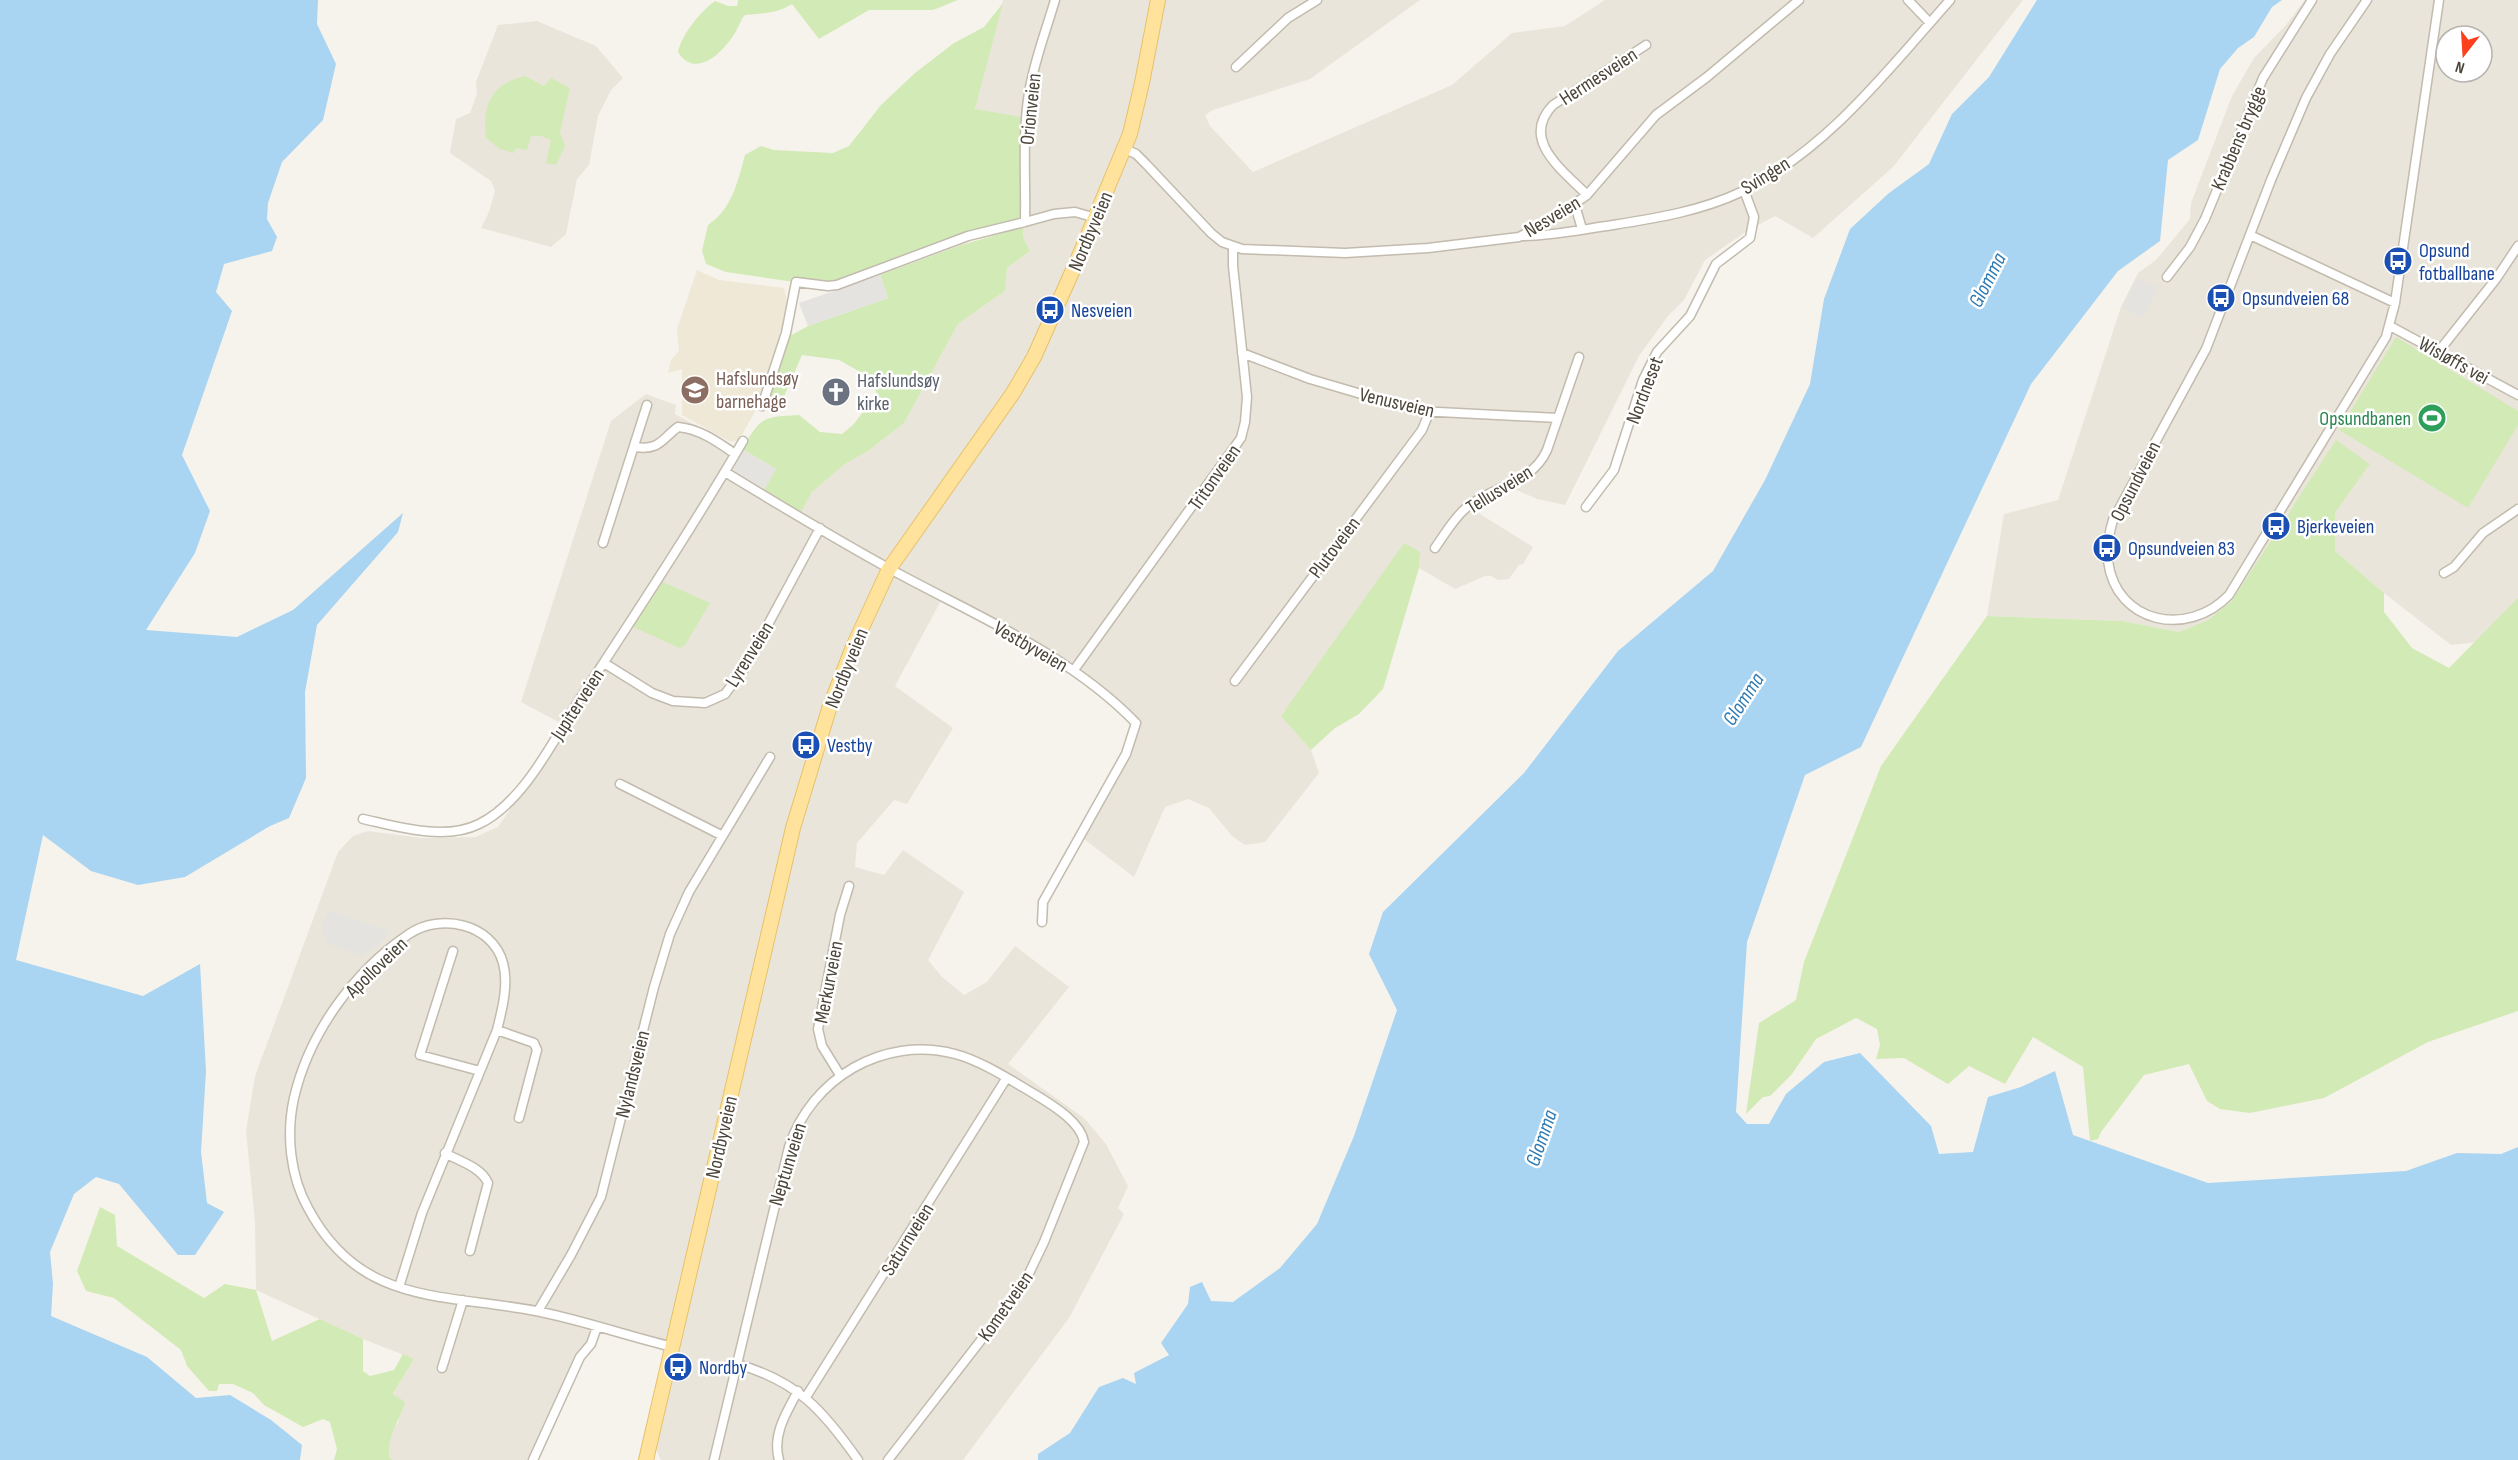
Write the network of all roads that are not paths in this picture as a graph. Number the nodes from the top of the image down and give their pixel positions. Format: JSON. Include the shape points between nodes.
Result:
{"nodes":[{"id":1,"x":1055,"y":0,"type":"edge"},
{"id":2,"x":1158,"y":0,"type":"edge"},
{"id":3,"x":1317,"y":0,"type":"edge"},
{"id":4,"x":1799,"y":0,"type":"edge"},
{"id":5,"x":1908,"y":0,"type":"edge"},
{"id":6,"x":1950,"y":0,"type":"edge"},
{"id":7,"x":2312,"y":0,"type":"edge"},
{"id":8,"x":2367,"y":0,"type":"edge"},
{"id":9,"x":2439,"y":0,"type":"edge"},
{"id":10,"x":1930,"y":23,"type":"junction"},
{"id":11,"x":1646,"y":45,"type":"dead end"},
{"id":12,"x":1236,"y":67,"type":"dead end"},
{"id":13,"x":1125,"y":149,"type":"junction"},
{"id":14,"x":1744,"y":190,"type":"junction"},
{"id":15,"x":1587,"y":195,"type":"junction"},
{"id":16,"x":1575,"y":205,"type":"junction"},
{"id":17,"x":1096,"y":218,"type":"junction"},
{"id":18,"x":1025,"y":222,"type":"junction"},
{"id":19,"x":1582,"y":229,"type":"junction"},
{"id":20,"x":2250,"y":235,"type":"junction"},
{"id":21,"x":1519,"y":237,"type":"junction"},
{"id":22,"x":2518,"y":246,"type":"edge"},
{"id":23,"x":1233,"y":248,"type":"junction"},
{"id":24,"x":2167,"y":277,"type":"dead end"},
{"id":25,"x":2394,"y":303,"type":"junction"},
{"id":26,"x":2390,"y":326,"type":"junction"},
{"id":27,"x":2439,"y":351,"type":"junction"},
{"id":28,"x":1242,"y":353,"type":"junction"},
{"id":29,"x":1579,"y":357,"type":"dead end"},
{"id":30,"x":2518,"y":384,"type":"edge"},
{"id":31,"x":2515,"y":393,"type":"edge"},
{"id":32,"x":647,"y":405,"type":"dead end"},
{"id":33,"x":762,"y":406,"type":"dead end"},
{"id":34,"x":1430,"y":413,"type":"junction"},
{"id":35,"x":1558,"y":418,"type":"junction"},
{"id":36,"x":743,"y":441,"type":"dead end"},
{"id":37,"x":635,"y":447,"type":"junction"},
{"id":38,"x":735,"y":454,"type":"junction"},
{"id":39,"x":725,"y":472,"type":"junction"},
{"id":40,"x":1586,"y":507,"type":"dead end"},
{"id":41,"x":2518,"y":509,"type":"edge"},
{"id":42,"x":820,"y":528,"type":"junction"},
{"id":43,"x":603,"y":543,"type":"dead end"},
{"id":44,"x":1435,"y":548,"type":"dead end"},
{"id":45,"x":889,"y":568,"type":"junction"},
{"id":46,"x":2444,"y":573,"type":"dead end"},
{"id":47,"x":604,"y":663,"type":"junction"},
{"id":48,"x":1074,"y":670,"type":"junction"},
{"id":49,"x":1235,"y":681,"type":"dead end"},
{"id":50,"x":770,"y":757,"type":"dead end"},
{"id":51,"x":620,"y":784,"type":"dead end"},
{"id":52,"x":363,"y":819,"type":"dead end"},
{"id":53,"x":721,"y":835,"type":"junction"},
{"id":54,"x":849,"y":886,"type":"dead end"},
{"id":55,"x":1042,"y":922,"type":"dead end"},
{"id":56,"x":453,"y":951,"type":"dead end"},
{"id":57,"x":497,"y":1030,"type":"junction"},
{"id":58,"x":480,"y":1071,"type":"junction"},
{"id":59,"x":840,"y":1075,"type":"junction"},
{"id":60,"x":1006,"y":1079,"type":"junction"},
{"id":61,"x":519,"y":1118,"type":"dead end"},
{"id":62,"x":1081,"y":1131,"type":"joint"},
{"id":63,"x":445,"y":1153,"type":"junction"},
{"id":64,"x":470,"y":1251,"type":"dead end"},
{"id":65,"x":399,"y":1287,"type":"junction"},
{"id":66,"x":463,"y":1300,"type":"junction"},
{"id":67,"x":538,"y":1311,"type":"junction"},
{"id":68,"x":597,"y":1327,"type":"junction"},
{"id":69,"x":673,"y":1347,"type":"junction"},
{"id":70,"x":736,"y":1364,"type":"junction"},
{"id":71,"x":442,"y":1368,"type":"dead end"},
{"id":72,"x":802,"y":1394,"type":"junction"},
{"id":73,"x":533,"y":1460,"type":"edge"},
{"id":74,"x":646,"y":1460,"type":"edge"},
{"id":75,"x":714,"y":1460,"type":"edge"},
{"id":76,"x":779,"y":1460,"type":"edge"},
{"id":77,"x":858,"y":1460,"type":"edge"},
{"id":78,"x":888,"y":1460,"type":"edge"}],
"edges":[{"from":1,"to":18,"type":"street","name":"Orionveien","via":[[1029,93]]},
{"from":2,"to":13,"type":"main road","name":"Nordbyveien"},
{"from":3,"to":12,"type":"street","via":[[1288,18]]},
{"from":4,"to":15,"type":"street","name":"Nesveien","via":[[1656,116]]},
{"from":5,"to":10,"type":"street"},
{"from":6,"to":10,"type":"street","name":"Svingen"},
{"from":7,"to":24,"type":"street","name":"Krabbens brygge","via":[[2263,78],[2205,219]]},
{"from":8,"to":20,"type":"street","name":"Opsundveien","via":[[2306,98]]},
{"from":9,"to":25,"type":"street"},
{"from":10,"to":14,"type":"street","name":"Svingen","via":[[1849,114],[1780,168]]},
{"from":11,"to":15,"type":"street","name":"Hermesveien","via":[[1553,105],[1545,118],[1541,134],[1544,149]]},
{"from":13,"to":17,"type":"main road","name":"Nordbyveien"},
{"from":13,"to":23,"type":"street","via":[[1136,154],[1211,233]]},
{"from":14,"to":19,"type":"street","name":"Svingen","via":[[1670,216]]},
{"from":14,"to":40,"type":"street","name":"Nordneset","via":[[1754,216],[1749,238],[1716,264],[1690,316],[1657,352],[1643,380],[1616,466]]},
{"from":15,"to":16,"type":"street","name":"Nesveien"},
{"from":16,"to":19,"type":"street"},
{"from":16,"to":21,"type":"street","name":"Nesveien"},
{"from":17,"to":18,"type":"street","via":[[1076,213],[1054,214]]},
{"from":17,"to":45,"type":"main road","name":"Nordbyveien","via":[[1024,375]]},
{"from":18,"to":33,"type":"street","via":[[968,236],[837,285],[796,282],[786,333]]},
{"from":19,"to":21,"type":"street","name":"Svingen"},
{"from":20,"to":25,"type":"street"},
{"from":20,"to":26,"type":"street","name":"Opsundveien","via":[[2206,349],[2113,520],[2108,543],[2110,570],[2119,589],[2138,610],[2157,619],[2186,620],[2210,612],[2229,595],[2368,369]]},
{"from":21,"to":23,"type":"street","name":"Nesveien","via":[[1345,253]]},
{"from":22,"to":27,"type":"street"},
{"from":23,"to":28,"type":"street","name":"Tritonveien"},
{"from":25,"to":26,"type":"street"},
{"from":26,"to":27,"type":"street","name":"Wisløffs vei"},
{"from":27,"to":31,"type":"street","name":"Wisløffs vei"},
{"from":28,"to":34,"type":"street","name":"Venusveien","via":[[1318,381]]},
{"from":28,"to":48,"type":"street","name":"Tritonveien","via":[[1247,411],[1238,443]]},
{"from":29,"to":35,"type":"street","name":"Tellusveien"},
{"from":30,"to":31,"type":"street"},
{"from":32,"to":37,"type":"street"},
{"from":34,"to":35,"type":"street","name":"Venusveien"},
{"from":34,"to":49,"type":"street","name":"Plutoveien","via":[[1422,430]]},
{"from":35,"to":44,"type":"street","name":"Tellusveien","via":[[1537,467],[1466,508]]},
{"from":36,"to":38,"type":"street","name":"Jupiterveien"},
{"from":37,"to":38,"type":"street","via":[[664,442],[678,427],[690,428]]},
{"from":37,"to":43,"type":"street"},
{"from":38,"to":39,"type":"street","name":"Jupiterveien"},
{"from":39,"to":42,"type":"street","name":"Vestbyveien"},
{"from":39,"to":47,"type":"street","name":"Jupiterveien"},
{"from":41,"to":46,"type":"street","via":[[2483,533]]},
{"from":42,"to":45,"type":"street","name":"Vestbyveien"},
{"from":42,"to":47,"type":"street","name":"Lyrenveien","via":[[744,669],[724,694],[705,703],[673,701],[652,693]]},
{"from":45,"to":48,"type":"street","name":"Vestbyveien"},
{"from":45,"to":69,"type":"main road","name":"Nordbyveien","via":[[831,703],[801,796]]},
{"from":47,"to":52,"type":"street","name":"Jupiterveien","via":[[523,785],[491,818],[465,829],[424,831]]},
{"from":48,"to":55,"type":"street","name":"Vestbyveien","via":[[1136,723],[1126,754],[1043,902]]},
{"from":50,"to":53,"type":"street","name":"Nylandsveien"},
{"from":51,"to":53,"type":"street"},
{"from":53,"to":67,"type":"street","name":"Nylandsveien","via":[[688,892],[666,947],[601,1197]]},
{"from":54,"to":59,"type":"street","name":"Merkurveien","via":[[818,1029],[822,1046]]},
{"from":56,"to":58,"type":"street","via":[[420,1055]]},
{"from":57,"to":58,"type":"street","name":"Apolloveien"},
{"from":57,"to":61,"type":"street","via":[[534,1043],[537,1050]]},
{"from":57,"to":65,"type":"street","name":"Apolloveien","via":[[504,986],[500,953],[482,935],[460,924],[429,924],[385,952],[355,982],[302,1067],[290,1131],[293,1168],[301,1195],[336,1249],[366,1274]]},
{"from":58,"to":63,"type":"street","name":"Apolloveien"},
{"from":59,"to":60,"type":"street","name":"Neptunveien","via":[[881,1056],[924,1050],[963,1056]]},
{"from":59,"to":70,"type":"street","name":"Neptunveien","via":[[813,1100],[792,1137]]},
{"from":60,"to":62,"type":"street","name":"Neptunveien","via":[[1049,1104]]},
{"from":60,"to":72,"type":"street","name":"Saturnveien"},
{"from":62,"to":78,"type":"street","name":"Kometveien","via":[[1083,1146],[1023,1286]]},
{"from":63,"to":64,"type":"street","via":[[483,1174],[488,1183]]},
{"from":63,"to":65,"type":"street","name":"Apolloveien"},
{"from":65,"to":66,"type":"street","name":"Apolloveien"},
{"from":66,"to":67,"type":"street","name":"Apolloveien"},
{"from":66,"to":71,"type":"street"},
{"from":67,"to":68,"type":"street","name":"Apolloveien"},
{"from":68,"to":69,"type":"street","name":"Apolloveien"},
{"from":68,"to":73,"type":"street"},
{"from":69,"to":74,"type":"main road","name":"Nordbyveien"},
{"from":70,"to":72,"type":"street","via":[[768,1375]]},
{"from":70,"to":75,"type":"street","name":"Neptunveien"},
{"from":72,"to":76,"type":"street","name":"Saturnveien","via":[[778,1433]]},
{"from":72,"to":77,"type":"street"}]}
